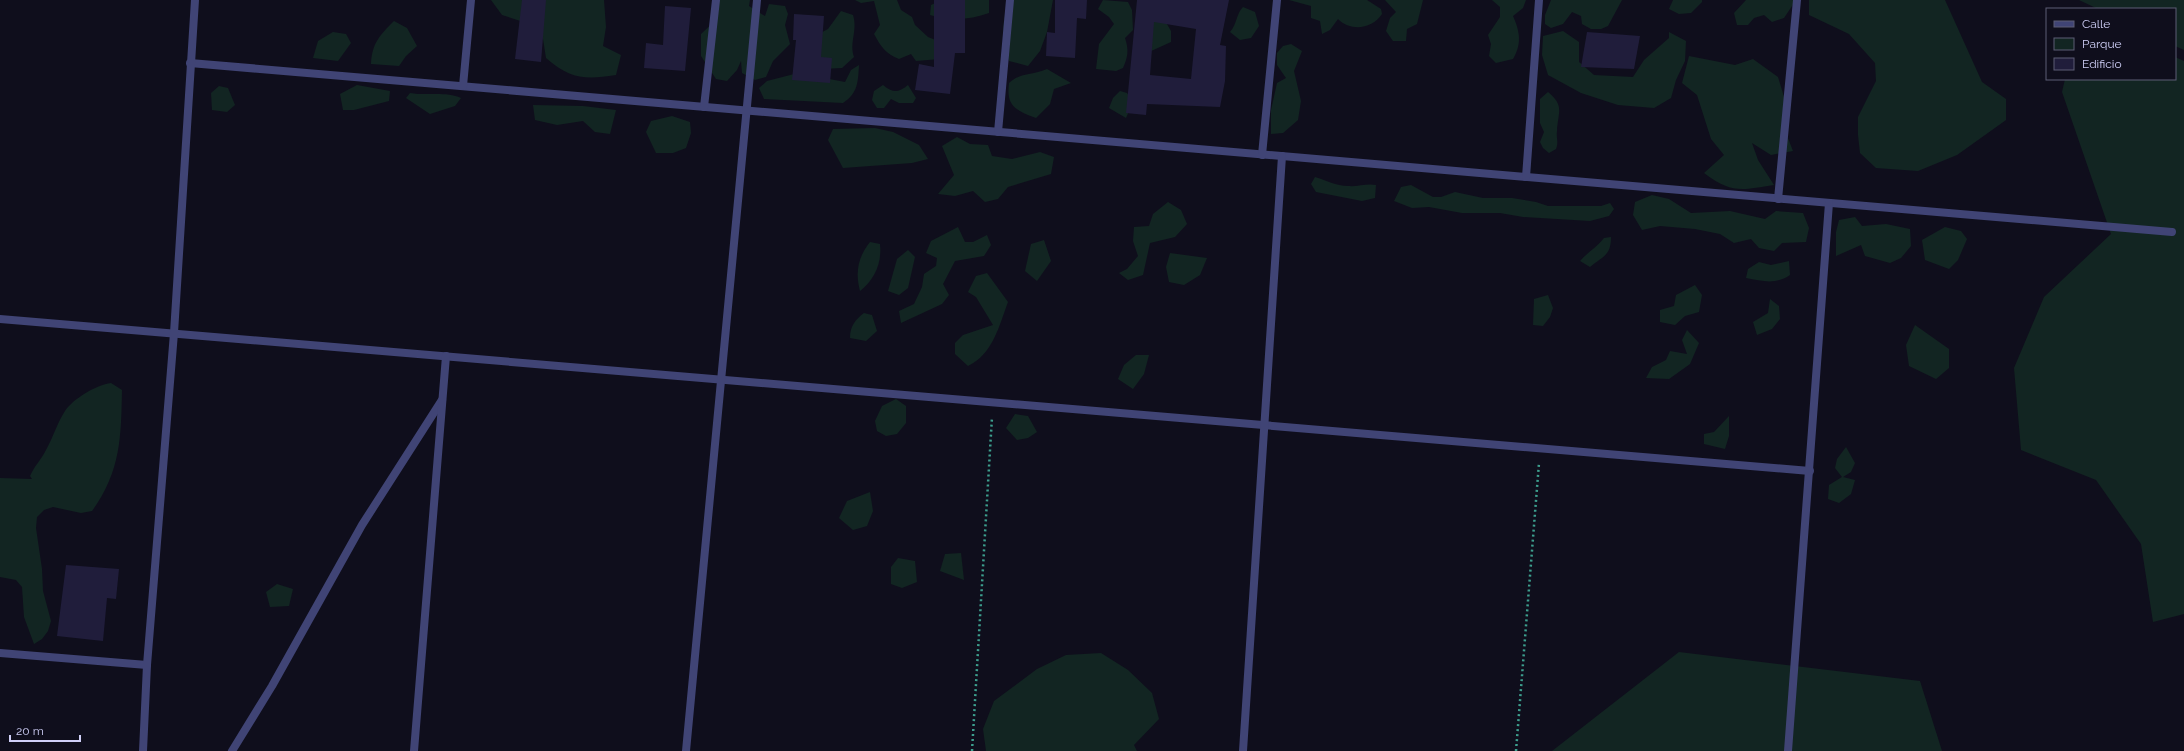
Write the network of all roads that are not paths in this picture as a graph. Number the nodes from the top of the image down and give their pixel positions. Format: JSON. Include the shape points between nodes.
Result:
{"nodes":[{"id":1,"x":195,"y":0,"type":"edge"},
{"id":2,"x":471,"y":0,"type":"edge"},
{"id":3,"x":716,"y":0,"type":"edge"},
{"id":4,"x":757,"y":0,"type":"edge"},
{"id":5,"x":1010,"y":0,"type":"edge"},
{"id":6,"x":1277,"y":0,"type":"edge"},
{"id":7,"x":1539,"y":0,"type":"edge"},
{"id":8,"x":1797,"y":0,"type":"edge"},
{"id":9,"x":190,"y":63,"type":"junction"},
{"id":10,"x":463,"y":86,"type":"junction"},
{"id":11,"x":704,"y":107,"type":"junction"},
{"id":12,"x":746,"y":110,"type":"junction"},
{"id":13,"x":998,"y":132,"type":"junction"},
{"id":14,"x":1262,"y":155,"type":"junction"},
{"id":15,"x":1282,"y":156,"type":"junction"},
{"id":16,"x":1526,"y":177,"type":"junction"},
{"id":17,"x":1778,"y":199,"type":"junction"},
{"id":18,"x":1829,"y":203,"type":"junction"},
{"id":19,"x":2172,"y":232,"type":"dead end"},
{"id":20,"x":0,"y":319,"type":"edge"},
{"id":21,"x":174,"y":333,"type":"junction"},
{"id":22,"x":446,"y":356,"type":"junction"},
{"id":23,"x":722,"y":379,"type":"junction"},
{"id":24,"x":442,"y":400,"type":"junction"},
{"id":25,"x":1264,"y":426,"type":"junction"},
{"id":26,"x":1810,"y":471,"type":"junction"},
{"id":27,"x":0,"y":652,"type":"edge"},
{"id":28,"x":147,"y":665,"type":"junction"},
{"id":29,"x":142,"y":751,"type":"edge"},
{"id":30,"x":232,"y":751,"type":"edge"},
{"id":31,"x":414,"y":751,"type":"edge"},
{"id":32,"x":686,"y":751,"type":"edge"},
{"id":33,"x":1243,"y":751,"type":"edge"},
{"id":34,"x":1788,"y":751,"type":"edge"}],
"edges":[{"from":1,"to":9,"type":"street"},
{"from":2,"to":10,"type":"street"},
{"from":3,"to":11,"type":"street"},
{"from":4,"to":12,"type":"street"},
{"from":5,"to":13,"type":"street"},
{"from":6,"to":14,"type":"street"},
{"from":7,"to":16,"type":"street"},
{"from":8,"to":17,"type":"street"},
{"from":9,"to":10,"type":"street"},
{"from":9,"to":21,"type":"street"},
{"from":10,"to":11,"type":"street"},
{"from":11,"to":12,"type":"street"},
{"from":12,"to":13,"type":"street"},
{"from":12,"to":23,"type":"street"},
{"from":13,"to":14,"type":"street"},
{"from":14,"to":15,"type":"street"},
{"from":15,"to":16,"type":"street"},
{"from":15,"to":25,"type":"street"},
{"from":16,"to":17,"type":"street"},
{"from":17,"to":18,"type":"street"},
{"from":18,"to":19,"type":"street"},
{"from":18,"to":26,"type":"street"},
{"from":20,"to":21,"type":"street"},
{"from":21,"to":22,"type":"street"},
{"from":21,"to":28,"type":"street"},
{"from":22,"to":23,"type":"street"},
{"from":22,"to":24,"type":"street"},
{"from":23,"to":25,"type":"street"},
{"from":23,"to":32,"type":"street"},
{"from":24,"to":30,"type":"street","via":[[362,525],[272,686]]},
{"from":24,"to":31,"type":"street"},
{"from":25,"to":26,"type":"street"},
{"from":25,"to":33,"type":"street"},
{"from":26,"to":34,"type":"street"},
{"from":27,"to":28,"type":"street"},
{"from":28,"to":29,"type":"street"}]}
